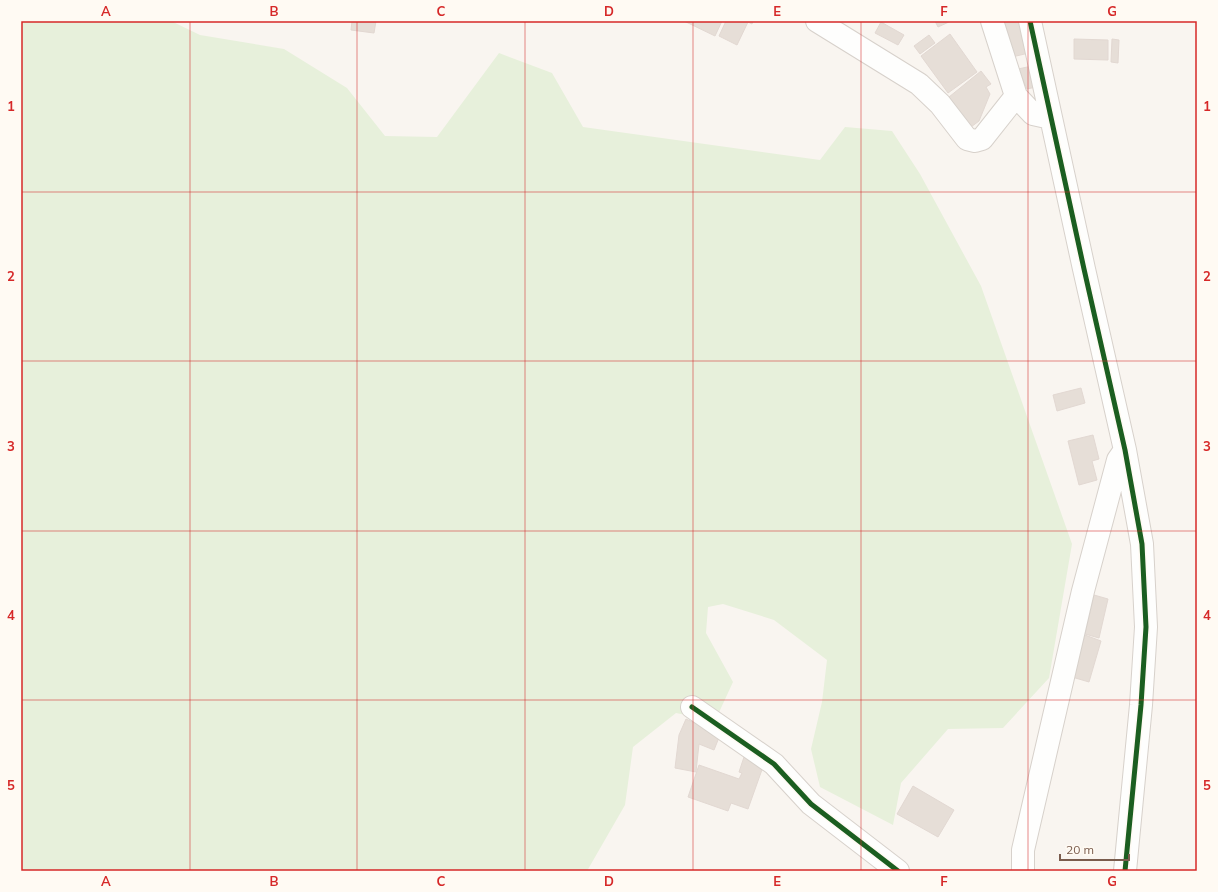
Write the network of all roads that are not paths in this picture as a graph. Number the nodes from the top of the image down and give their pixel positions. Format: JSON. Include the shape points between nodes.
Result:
{"nodes":[{"id":1,"x":817,"y":21,"type":"edge"},
{"id":2,"x":992,"y":21,"type":"edge"},
{"id":3,"x":1030,"y":21,"type":"edge"},
{"id":4,"x":1016,"y":96,"type":"junction"},
{"id":5,"x":1051,"y":118,"type":"junction"},
{"id":6,"x":1125,"y":450,"type":"junction"},
{"id":7,"x":692,"y":707,"type":"dead end"},
{"id":8,"x":898,"y":871,"type":"edge"},
{"id":9,"x":1023,"y":871,"type":"edge"},
{"id":10,"x":1125,"y":871,"type":"edge"}],
"edges":[{"from":1,"to":4,"type":"street","via":[[919,84],[940,104],[967,139],[975,142],[982,138]]},
{"from":2,"to":4,"type":"street"},
{"from":3,"to":5,"type":"street"},
{"from":4,"to":5,"type":"street","via":[[1033,114]]},
{"from":5,"to":6,"type":"street"},
{"from":6,"to":9,"type":"street","via":[[1118,460],[1083,591],[1023,850]]},
{"from":6,"to":10,"type":"street","via":[[1142,544],[1146,627]]},
{"from":7,"to":8,"type":"street","via":[[774,764],[811,804]]}]}
